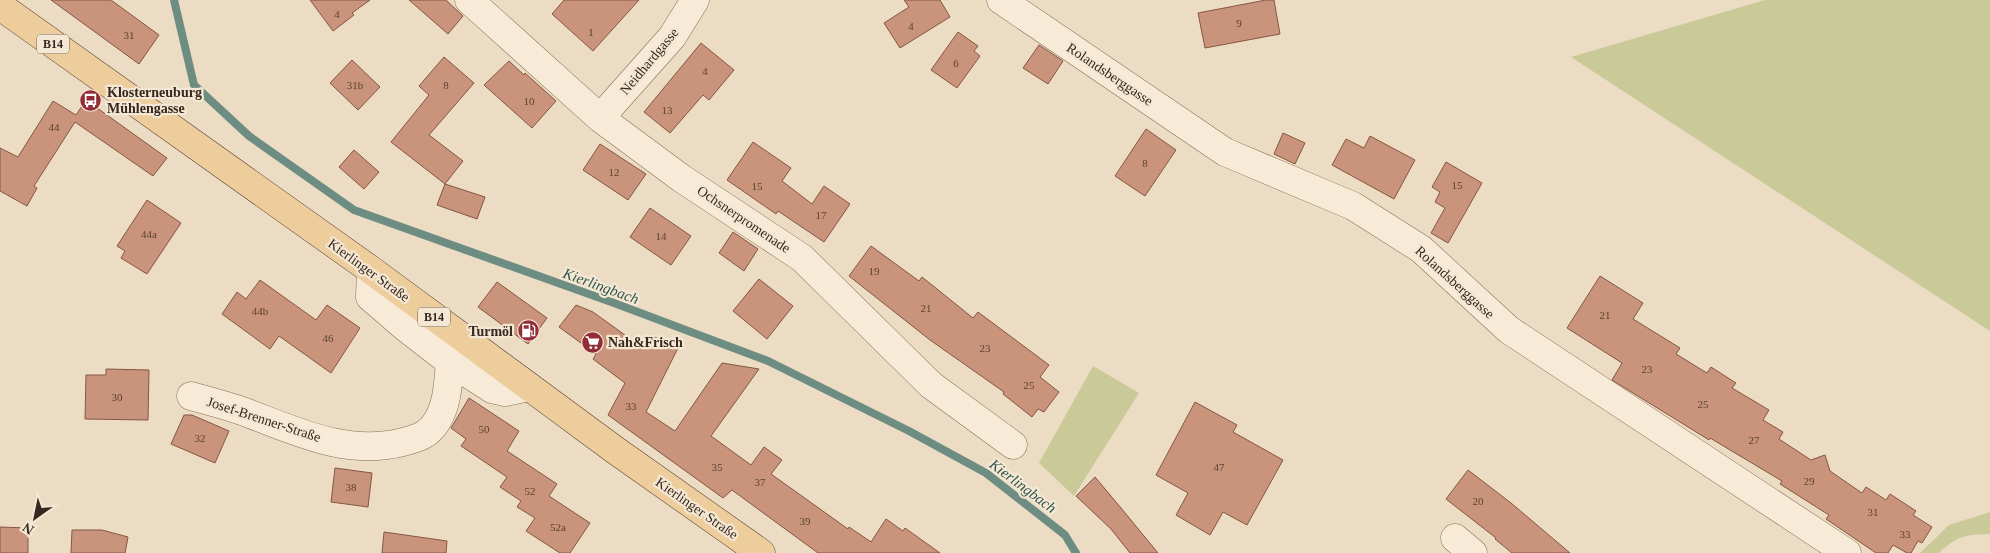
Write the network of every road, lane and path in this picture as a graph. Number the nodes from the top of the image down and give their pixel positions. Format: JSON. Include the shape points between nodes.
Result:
{"nodes":[{"id":1,"x":468,"y":0,"type":"edge"},
{"id":2,"x":695,"y":0,"type":"edge"},
{"id":3,"x":1001,"y":0,"type":"edge"},
{"id":4,"x":0,"y":6,"type":"edge"},
{"id":5,"x":600,"y":118,"type":"junction"},
{"id":6,"x":370,"y":270,"type":"junction"},
{"id":7,"x":450,"y":362,"type":"junction"},
{"id":8,"x":529,"y":386,"type":"junction"},
{"id":9,"x":191,"y":396,"type":"dead end"},
{"id":10,"x":1013,"y":445,"type":"dead end"},
{"id":11,"x":761,"y":553,"type":"edge"},
{"id":12,"x":1847,"y":553,"type":"edge"}],
"edges":[{"from":1,"to":5,"type":"street","name":"Ochsnerpromenade"},
{"from":2,"to":5,"type":"street","name":"Neidhardgasse","via":[[672,37]]},
{"from":3,"to":12,"type":"street","name":"Rolandsberggasse","via":[[1225,152],[1353,206],[1421,249],[1509,330]]},
{"from":4,"to":6,"type":"main road","name":"Kierlinger Straße","number":"B14"},
{"from":5,"to":10,"type":"street","name":"Ochsnerpromenade","via":[[681,178],[802,258],[931,385]]},
{"from":6,"to":7,"type":"street","via":[[370,296]]},
{"from":6,"to":8,"type":"main road","name":"Kierlinger Straße","number":"B14"},
{"from":7,"to":8,"type":"street","via":[[492,389],[505,392]]},
{"from":7,"to":9,"type":"street","name":"Josef-Brenner-Straße","via":[[445,405],[436,422],[423,437],[384,447],[351,446],[298,434],[241,410]]},
{"from":8,"to":11,"type":"main road","name":"Kierlinger Straße","number":"B14"}]}
